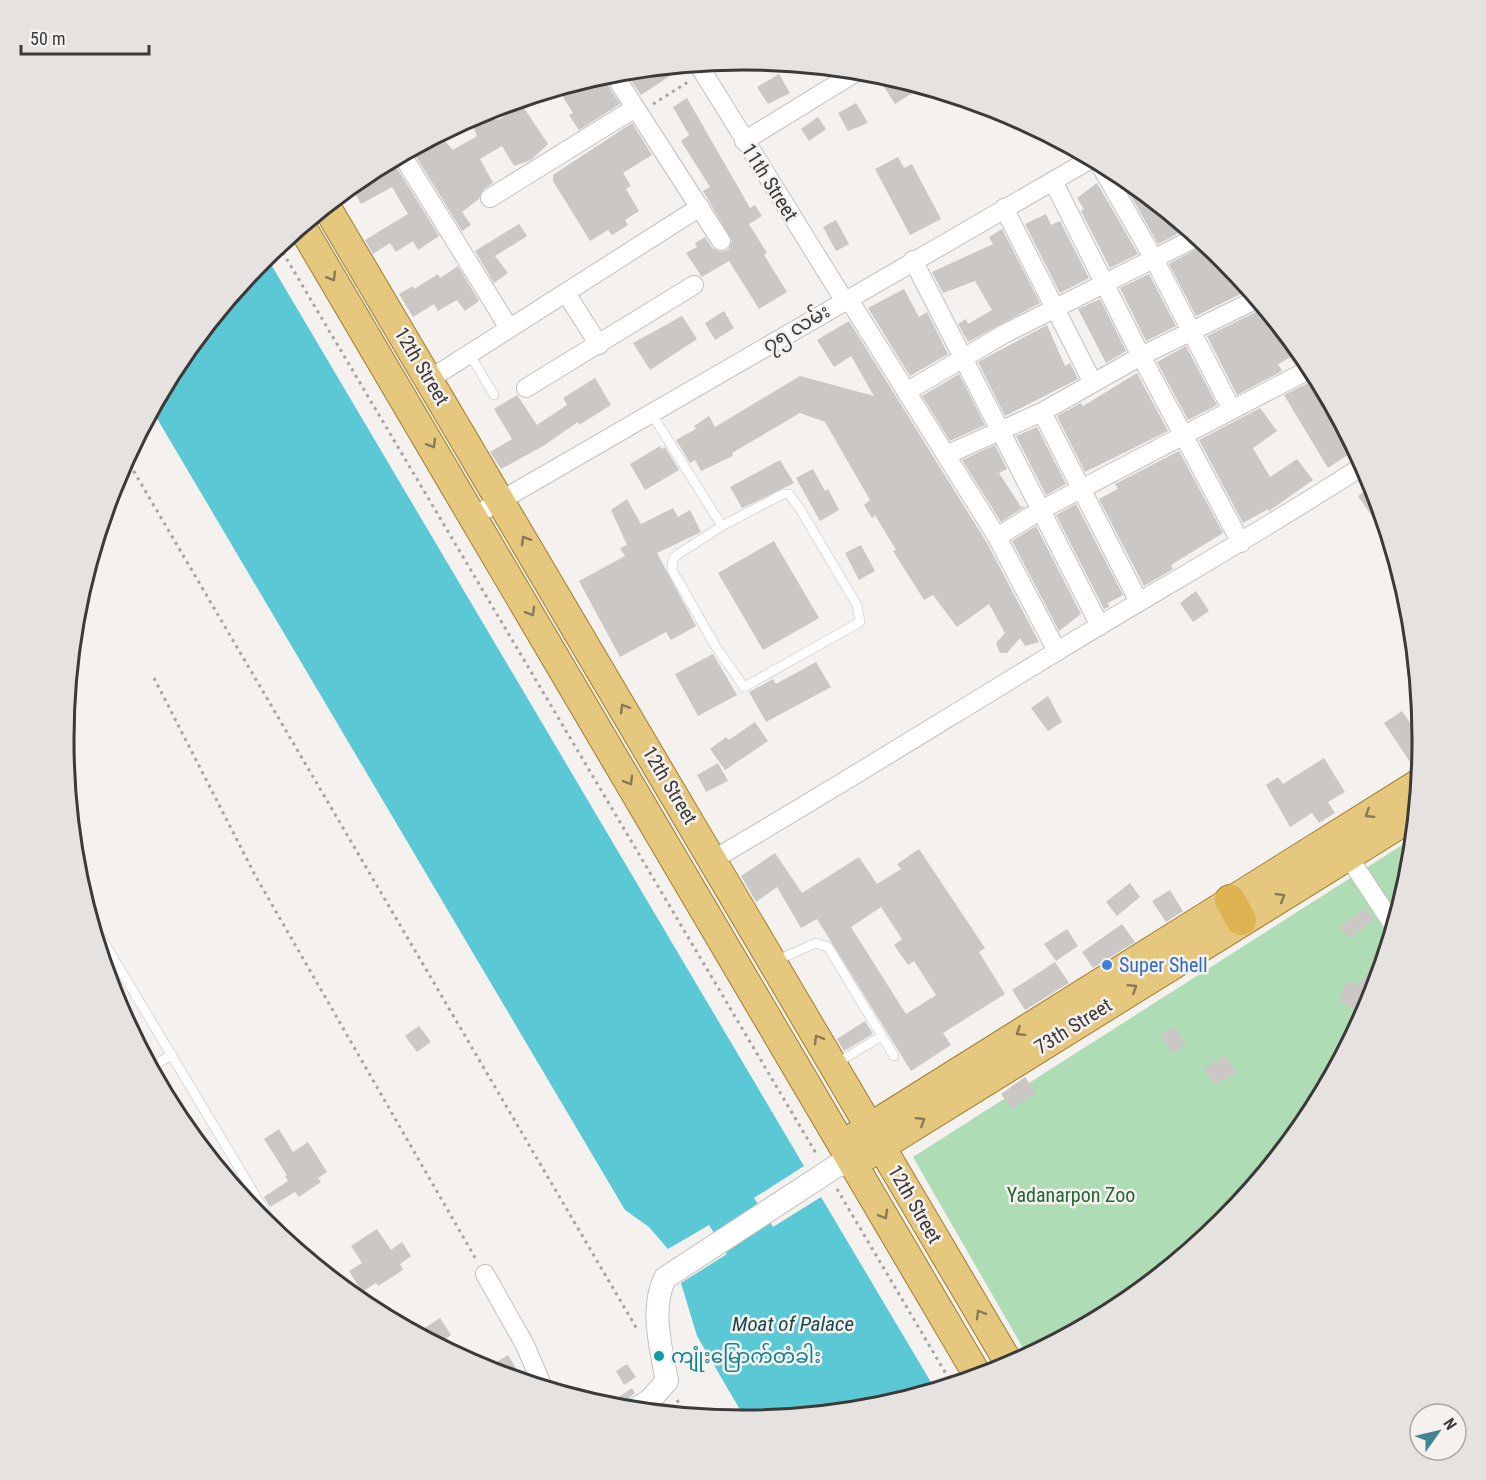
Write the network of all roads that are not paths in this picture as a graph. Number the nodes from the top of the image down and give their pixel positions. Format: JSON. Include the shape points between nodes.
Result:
{"nodes":[{"id":1,"x":702,"y":72,"type":"edge"},
{"id":2,"x":846,"y":79,"type":"edge"},
{"id":3,"x":619,"y":82,"type":"edge"},
{"id":4,"x":637,"y":110,"type":"junction"},
{"id":5,"x":744,"y":141,"type":"junction"},
{"id":6,"x":406,"y":161,"type":"edge"},
{"id":7,"x":1083,"y":163,"type":"edge"},
{"id":8,"x":1108,"y":179,"type":"edge"},
{"id":9,"x":1053,"y":181,"type":"junction"},
{"id":10,"x":490,"y":198,"type":"dead end"},
{"id":11,"x":700,"y":207,"type":"junction"},
{"id":12,"x":1004,"y":208,"type":"junction"},
{"id":13,"x":330,"y":213,"type":"edge"},
{"id":14,"x":306,"y":233,"type":"edge"},
{"id":15,"x":722,"y":241,"type":"dead end"},
{"id":16,"x":1189,"y":241,"type":"edge"},
{"id":17,"x":1154,"y":259,"type":"junction"},
{"id":18,"x":913,"y":260,"type":"junction"},
{"id":19,"x":694,"y":285,"type":"dead end"},
{"id":20,"x":1105,"y":285,"type":"junction"},
{"id":21,"x":566,"y":293,"type":"junction"},
{"id":22,"x":846,"y":299,"type":"junction"},
{"id":23,"x":1249,"y":303,"type":"edge"},
{"id":24,"x":1056,"y":308,"type":"junction"},
{"id":25,"x":509,"y":328,"type":"junction"},
{"id":26,"x":1191,"y":332,"type":"junction"},
{"id":27,"x":599,"y":345,"type":"junction"},
{"id":28,"x":469,"y":353,"type":"junction"},
{"id":29,"x":1141,"y":356,"type":"junction"},
{"id":30,"x":962,"y":357,"type":"junction"},
{"id":31,"x":1303,"y":373,"type":"edge"},
{"id":32,"x":430,"y":379,"type":"junction"},
{"id":33,"x":1093,"y":383,"type":"junction"},
{"id":34,"x":526,"y":388,"type":"dead end"},
{"id":35,"x":906,"y":392,"type":"junction"},
{"id":36,"x":494,"y":395,"type":"dead end"},
{"id":37,"x":1232,"y":410,"type":"junction"},
{"id":38,"x":1042,"y":412,"type":"junction"},
{"id":39,"x":651,"y":413,"type":"junction"},
{"id":40,"x":999,"y":429,"type":"junction"},
{"id":41,"x":1183,"y":435,"type":"junction"},
{"id":42,"x":946,"y":455,"type":"junction"},
{"id":43,"x":1356,"y":470,"type":"edge"},
{"id":44,"x":1083,"y":488,"type":"junction"},
{"id":45,"x":502,"y":500,"type":"junction"},
{"id":46,"x":1041,"y":510,"type":"junction"},
{"id":47,"x":474,"y":516,"type":"junction"},
{"id":48,"x":722,"y":526,"type":"junction"},
{"id":49,"x":997,"y":537,"type":"junction"},
{"id":50,"x":1241,"y":543,"type":"junction"},
{"id":51,"x":1139,"y":602,"type":"junction"},
{"id":52,"x":1100,"y":626,"type":"junction"},
{"id":53,"x":1057,"y":651,"type":"junction"},
{"id":54,"x":1410,"y":790,"type":"edge"},
{"id":55,"x":1408,"y":818,"type":"edge"},
{"id":56,"x":1342,"y":846,"type":"junction"},
{"id":57,"x":714,"y":859,"type":"junction"},
{"id":58,"x":1391,"y":911,"type":"edge"},
{"id":59,"x":106,"y":946,"type":"edge"},
{"id":60,"x":773,"y":962,"type":"junction"},
{"id":61,"x":882,"y":1036,"type":"junction"},
{"id":62,"x":171,"y":1055,"type":"junction"},
{"id":63,"x":894,"y":1056,"type":"dead end"},
{"id":64,"x":157,"y":1063,"type":"edge"},
{"id":65,"x":833,"y":1065,"type":"junction"},
{"id":66,"x":875,"y":1136,"type":"junction"},
{"id":67,"x":836,"y":1165,"type":"junction"},
{"id":68,"x":258,"y":1201,"type":"edge"},
{"id":69,"x":484,"y":1274,"type":"road end"},
{"id":70,"x":1005,"y":1356,"type":"edge"},
{"id":71,"x":973,"y":1369,"type":"edge"},
{"id":72,"x":539,"y":1377,"type":"edge"},
{"id":73,"x":647,"y":1402,"type":"edge"}],
"edges":[{"from":1,"to":5,"type":"street","name":"11th Street"},
{"from":2,"to":5,"type":"street"},
{"from":3,"to":4,"type":"street"},
{"from":4,"to":10,"type":"street"},
{"from":4,"to":11,"type":"street"},
{"from":5,"to":22,"type":"street","name":"11th Street"},
{"from":6,"to":25,"type":"street"},
{"from":7,"to":9,"type":"street","name":"၇၅ လမ်း"},
{"from":8,"to":17,"type":"street"},
{"from":9,"to":12,"type":"street","name":"၇၅ လမ်း"},
{"from":9,"to":20,"type":"street"},
{"from":11,"to":15,"type":"street"},
{"from":11,"to":21,"type":"street"},
{"from":12,"to":18,"type":"street","name":"၇၅ လမ်း"},
{"from":12,"to":24,"type":"street"},
{"from":13,"to":32,"type":"main road","name":"12th Street"},
{"from":14,"to":47,"type":"main road","name":"12th Street","one_way":true},
{"from":16,"to":17,"type":"street"},
{"from":17,"to":20,"type":"street"},
{"from":17,"to":26,"type":"street"},
{"from":18,"to":22,"type":"street","name":"၇၅ လမ်း"},
{"from":18,"to":30,"type":"street"},
{"from":19,"to":27,"type":"street"},
{"from":20,"to":24,"type":"street"},
{"from":20,"to":29,"type":"street"},
{"from":21,"to":25,"type":"street"},
{"from":21,"to":27,"type":"street"},
{"from":22,"to":35,"type":"street","name":"11th Street"},
{"from":22,"to":39,"type":"street","name":"၇၅ လမ်း"},
{"from":23,"to":26,"type":"street"},
{"from":24,"to":30,"type":"street"},
{"from":24,"to":33,"type":"street"},
{"from":25,"to":28,"type":"street"},
{"from":26,"to":29,"type":"street"},
{"from":26,"to":37,"type":"street"},
{"from":27,"to":34,"type":"street"},
{"from":28,"to":32,"type":"street"},
{"from":28,"to":36,"type":"lane"},
{"from":29,"to":33,"type":"street"},
{"from":29,"to":41,"type":"street"},
{"from":30,"to":35,"type":"street"},
{"from":30,"to":40,"type":"street"},
{"from":31,"to":37,"type":"street"},
{"from":32,"to":45,"type":"main road","name":"12th Street"},
{"from":33,"to":38,"type":"street"},
{"from":35,"to":42,"type":"street","name":"11th Street"},
{"from":37,"to":41,"type":"street"},
{"from":38,"to":40,"type":"street"},
{"from":38,"to":44,"type":"street"},
{"from":39,"to":45,"type":"street","name":"၇၅ လမ်း"},
{"from":39,"to":48,"type":"lane"},
{"from":40,"to":42,"type":"street"},
{"from":40,"to":46,"type":"street"},
{"from":41,"to":44,"type":"street"},
{"from":41,"to":50,"type":"street"},
{"from":42,"to":49,"type":"street","name":"11th Street"},
{"from":43,"to":50,"type":"street"},
{"from":44,"to":46,"type":"street"},
{"from":44,"to":51,"type":"street"},
{"from":45,"to":47,"type":"street","name":"၇၅ လမ်း"},
{"from":57,"to":45,"type":"main road","name":"12th Street","one_way":true},
{"from":46,"to":49,"type":"street"},
{"from":46,"to":52,"type":"street"},
{"from":47,"to":67,"type":"main road","name":"12th Street","one_way":true},
{"from":48,"to":48,"type":"lane","via":[[789,494],[857,605],[860,622],[750,686],[740,685],[672,570],[677,555]]},
{"from":49,"to":53,"type":"street","name":"11th Street"},
{"from":50,"to":51,"type":"street"},
{"from":51,"to":52,"type":"street"},
{"from":52,"to":53,"type":"street"},
{"from":53,"to":57,"type":"street"},
{"from":54,"to":56,"type":"main road","name":"73th Street","one_way":true},
{"from":55,"to":56,"type":"main road","name":"73th Street"},
{"from":56,"to":58,"type":"street"},
{"from":56,"to":66,"type":"main road","name":"73th Street"},
{"from":57,"to":60,"type":"main road","name":"12th Street"},
{"from":59,"to":62,"type":"lane"},
{"from":60,"to":61,"type":"lane","via":[[816,943],[828,947]]},
{"from":65,"to":60,"type":"main road","name":"12th Street","one_way":true},
{"from":61,"to":63,"type":"lane"},
{"from":61,"to":65,"type":"lane"},
{"from":62,"to":64,"type":"lane"},
{"from":62,"to":68,"type":"lane"},
{"from":65,"to":66,"type":"main road","name":"12th Street"},
{"from":66,"to":67,"type":"main road","name":"73th Street"},
{"from":70,"to":66,"type":"main road","name":"12th Street","one_way":true},
{"from":67,"to":71,"type":"main road","name":"12th Street","one_way":true},
{"from":67,"to":73,"type":"street","via":[[669,1273],[658,1305],[659,1341],[667,1381]]},
{"from":69,"to":72,"type":"street"}]}
